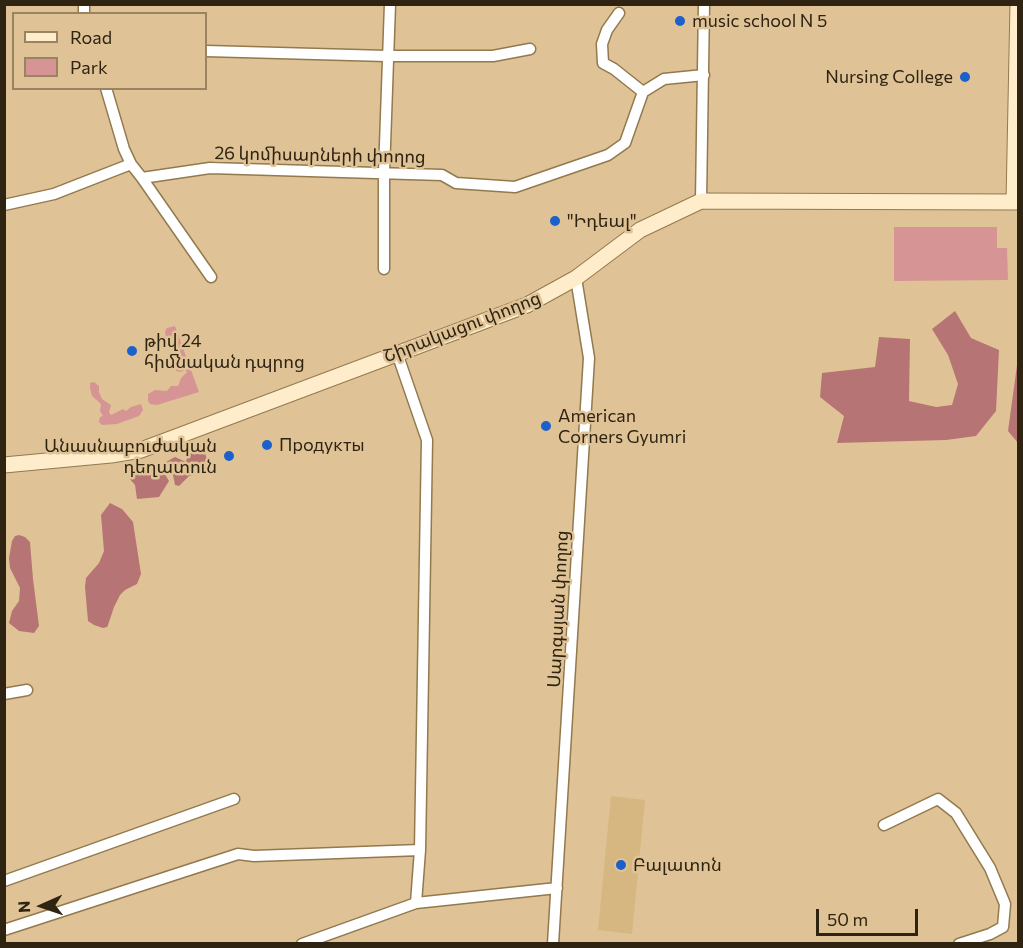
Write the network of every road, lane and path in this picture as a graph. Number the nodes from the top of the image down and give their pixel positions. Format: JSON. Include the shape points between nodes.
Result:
{"nodes":[{"id":1,"x":390,"y":4,"type":"edge"},
{"id":2,"x":704,"y":4,"type":"edge"},
{"id":3,"x":1018,"y":4,"type":"edge"},
{"id":4,"x":619,"y":13,"type":"dead end"},
{"id":5,"x":530,"y":49,"type":"dead end"},
{"id":6,"x":207,"y":51,"type":"edge"},
{"id":7,"x":387,"y":56,"type":"junction"},
{"id":8,"x":704,"y":75,"type":"junction"},
{"id":9,"x":107,"y":90,"type":"edge"},
{"id":10,"x":643,"y":92,"type":"junction"},
{"id":11,"x":131,"y":164,"type":"junction"},
{"id":12,"x":384,"y":173,"type":"junction"},
{"id":13,"x":142,"y":178,"type":"junction"},
{"id":14,"x":701,"y":201,"type":"junction"},
{"id":15,"x":1016,"y":202,"type":"edge"},
{"id":16,"x":4,"y":205,"type":"edge"},
{"id":17,"x":384,"y":269,"type":"dead end"},
{"id":18,"x":211,"y":277,"type":"dead end"},
{"id":19,"x":576,"y":278,"type":"junction"},
{"id":20,"x":397,"y":353,"type":"junction"},
{"id":21,"x":4,"y":465,"type":"edge"},
{"id":22,"x":27,"y":690,"type":"dead end"},
{"id":23,"x":4,"y":694,"type":"edge"},
{"id":24,"x":234,"y":798,"type":"dead end"},
{"id":25,"x":884,"y":825,"type":"dead end"},
{"id":26,"x":420,"y":850,"type":"junction"},
{"id":27,"x":4,"y":881,"type":"edge"},
{"id":28,"x":557,"y":888,"type":"junction"},
{"id":29,"x":416,"y":903,"type":"junction"},
{"id":30,"x":4,"y":930,"type":"edge"},
{"id":31,"x":302,"y":944,"type":"edge"},
{"id":32,"x":553,"y":944,"type":"edge"},
{"id":33,"x":959,"y":944,"type":"edge"}],
"edges":[{"from":1,"to":7,"type":"street"},
{"from":2,"to":8,"type":"street"},
{"from":3,"to":15,"type":"main road"},
{"from":4,"to":10,"type":"street","via":[[602,44],[603,63]]},
{"from":5,"to":7,"type":"street","via":[[493,56]]},
{"from":6,"to":7,"type":"street"},
{"from":7,"to":12,"type":"street"},
{"from":8,"to":10,"type":"street","via":[[664,78]]},
{"from":8,"to":14,"type":"street"},
{"from":9,"to":11,"type":"street"},
{"from":10,"to":12,"type":"street","name":"26 կոմիսարների փողոց","via":[[625,143],[608,155],[515,187],[456,183],[442,175]]},
{"from":11,"to":13,"type":"street"},
{"from":11,"to":16,"type":"street","via":[[54,194]]},
{"from":12,"to":13,"type":"street","name":"26 կոմիսարների փողոց","via":[[210,168]]},
{"from":12,"to":17,"type":"street"},
{"from":13,"to":18,"type":"street"},
{"from":14,"to":15,"type":"main road","name":"Շիրակացու փողոց"},
{"from":14,"to":19,"type":"main road","name":"Շիրակացու փողոց","via":[[640,230]]},
{"from":19,"to":20,"type":"main road","name":"Շիրակացու փողոց","via":[[527,305]]},
{"from":19,"to":28,"type":"street","name":"Սարգսյան փողոց","via":[[590,358]]},
{"from":20,"to":21,"type":"main road","name":"Շիրակացու փողոց","via":[[141,450]]},
{"from":20,"to":26,"type":"street","via":[[428,440]]},
{"from":22,"to":23,"type":"street"},
{"from":24,"to":27,"type":"street"},
{"from":25,"to":33,"type":"street","via":[[938,799],[956,813],[990,868],[1005,904],[1003,927]]},
{"from":26,"to":29,"type":"street"},
{"from":26,"to":30,"type":"street","via":[[238,854]]},
{"from":28,"to":29,"type":"street"},
{"from":28,"to":32,"type":"street","name":"Սարգսյան փողոց"},
{"from":29,"to":31,"type":"street"}]}
